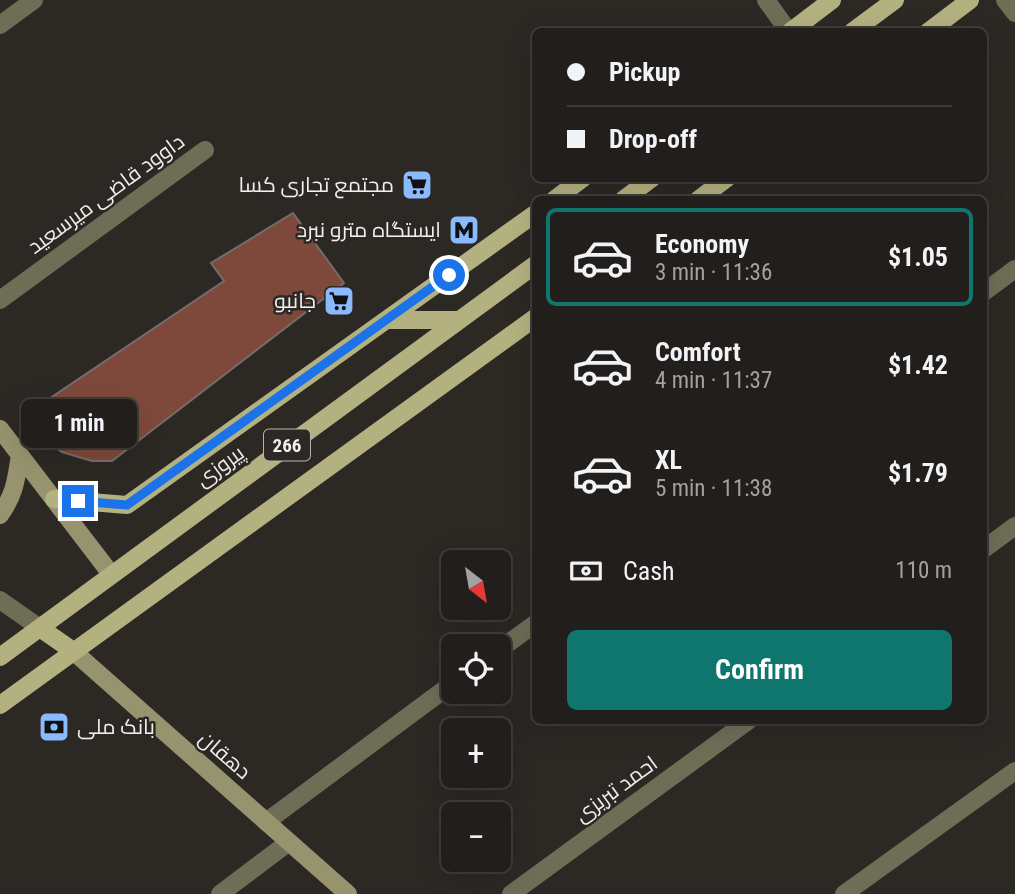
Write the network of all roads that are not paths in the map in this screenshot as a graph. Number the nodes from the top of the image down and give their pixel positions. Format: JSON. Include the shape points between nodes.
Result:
{"nodes":[{"id":1,"x":33,"y":0,"type":"edge"},
{"id":2,"x":766,"y":0,"type":"edge"},
{"id":3,"x":832,"y":0,"type":"edge"},
{"id":4,"x":895,"y":0,"type":"edge"},
{"id":5,"x":970,"y":0,"type":"edge"},
{"id":6,"x":1005,"y":0,"type":"edge"},
{"id":7,"x":1015,"y":13,"type":"edge"},
{"id":8,"x":0,"y":25,"type":"edge"},
{"id":9,"x":786,"y":28,"type":"edge"},
{"id":10,"x":794,"y":28,"type":"edge"},
{"id":11,"x":857,"y":28,"type":"edge"},
{"id":12,"x":933,"y":28,"type":"edge"},
{"id":13,"x":205,"y":150,"type":"dead end"},
{"id":14,"x":578,"y":182,"type":"edge"},
{"id":15,"x":647,"y":182,"type":"edge"},
{"id":16,"x":722,"y":182,"type":"edge"},
{"id":17,"x":561,"y":196,"type":"edge"},
{"id":18,"x":628,"y":196,"type":"edge"},
{"id":19,"x":703,"y":196,"type":"edge"},
{"id":20,"x":532,"y":216,"type":"edge"},
{"id":21,"x":532,"y":267,"type":"edge"},
{"id":22,"x":1015,"y":269,"type":"edge"},
{"id":23,"x":987,"y":290,"type":"edge"},
{"id":24,"x":0,"y":300,"type":"edge"},
{"id":25,"x":387,"y":320,"type":"junction"},
{"id":26,"x":459,"y":320,"type":"junction"},
{"id":27,"x":532,"y":320,"type":"edge"},
{"id":28,"x":0,"y":429,"type":"edge"},
{"id":29,"x":20,"y":455,"type":"junction"},
{"id":30,"x":54,"y":499,"type":"junction"},
{"id":31,"x":0,"y":515,"type":"edge"},
{"id":32,"x":1015,"y":526,"type":"edge"},
{"id":33,"x":987,"y":547,"type":"edge"},
{"id":34,"x":111,"y":574,"type":"junction"},
{"id":35,"x":0,"y":600,"type":"edge"},
{"id":36,"x":532,"y":626,"type":"edge"},
{"id":37,"x":40,"y":628,"type":"junction"},
{"id":38,"x":511,"y":641,"type":"edge"},
{"id":39,"x":73,"y":651,"type":"junction"},
{"id":40,"x":0,"y":657,"type":"edge"},
{"id":41,"x":441,"y":692,"type":"edge"},
{"id":42,"x":0,"y":705,"type":"edge"},
{"id":43,"x":744,"y":724,"type":"edge"},
{"id":44,"x":1015,"y":771,"type":"edge"},
{"id":45,"x":266,"y":822,"type":"junction"},
{"id":46,"x":289,"y":842,"type":"junction"},
{"id":47,"x":220,"y":894,"type":"edge"},
{"id":48,"x":348,"y":894,"type":"edge"},
{"id":49,"x":511,"y":894,"type":"edge"},
{"id":50,"x":844,"y":894,"type":"edge"}],
"edges":[{"from":1,"to":8,"type":"street"},
{"from":2,"to":9,"type":"street"},
{"from":3,"to":10,"type":"main road"},
{"from":4,"to":11,"type":"main road"},
{"from":5,"to":12,"type":"main road"},
{"from":6,"to":7,"type":"street"},
{"from":13,"to":24,"type":"street","name":"داوود قاضی میرسعید"},
{"from":14,"to":17,"type":"main road"},
{"from":15,"to":18,"type":"main road"},
{"from":16,"to":19,"type":"main road"},
{"from":20,"to":25,"type":"main road"},
{"from":21,"to":26,"type":"main road","name":"پیروزی","number":"266"},
{"from":22,"to":23,"type":"street"},
{"from":25,"to":26,"type":"main road"},
{"from":25,"to":30,"type":"main road","via":[[127,505]]},
{"from":26,"to":34,"type":"main road","name":"پیروزی","number":"266"},
{"from":27,"to":39,"type":"main road","number":"266"},
{"from":28,"to":29,"type":"main road"},
{"from":29,"to":30,"type":"main road"},
{"from":29,"to":31,"type":"main road","via":[[10,501]]},
{"from":30,"to":34,"type":"main road"},
{"from":32,"to":33,"type":"street"},
{"from":34,"to":37,"type":"main road","name":"پیروزی","number":"266"},
{"from":35,"to":37,"type":"street"},
{"from":36,"to":38,"type":"street"},
{"from":37,"to":39,"type":"main road"},
{"from":37,"to":40,"type":"main road","name":"پیروزی","number":"266"},
{"from":39,"to":42,"type":"main road","number":"266"},
{"from":39,"to":45,"type":"main road","name":"دهقان"},
{"from":41,"to":45,"type":"street"},
{"from":43,"to":49,"type":"street","name":"احمد تبریزی"},
{"from":44,"to":50,"type":"street"},
{"from":45,"to":46,"type":"main road","name":"دهقان"},
{"from":46,"to":47,"type":"street"},
{"from":46,"to":48,"type":"main road","name":"دهقان"}]}
